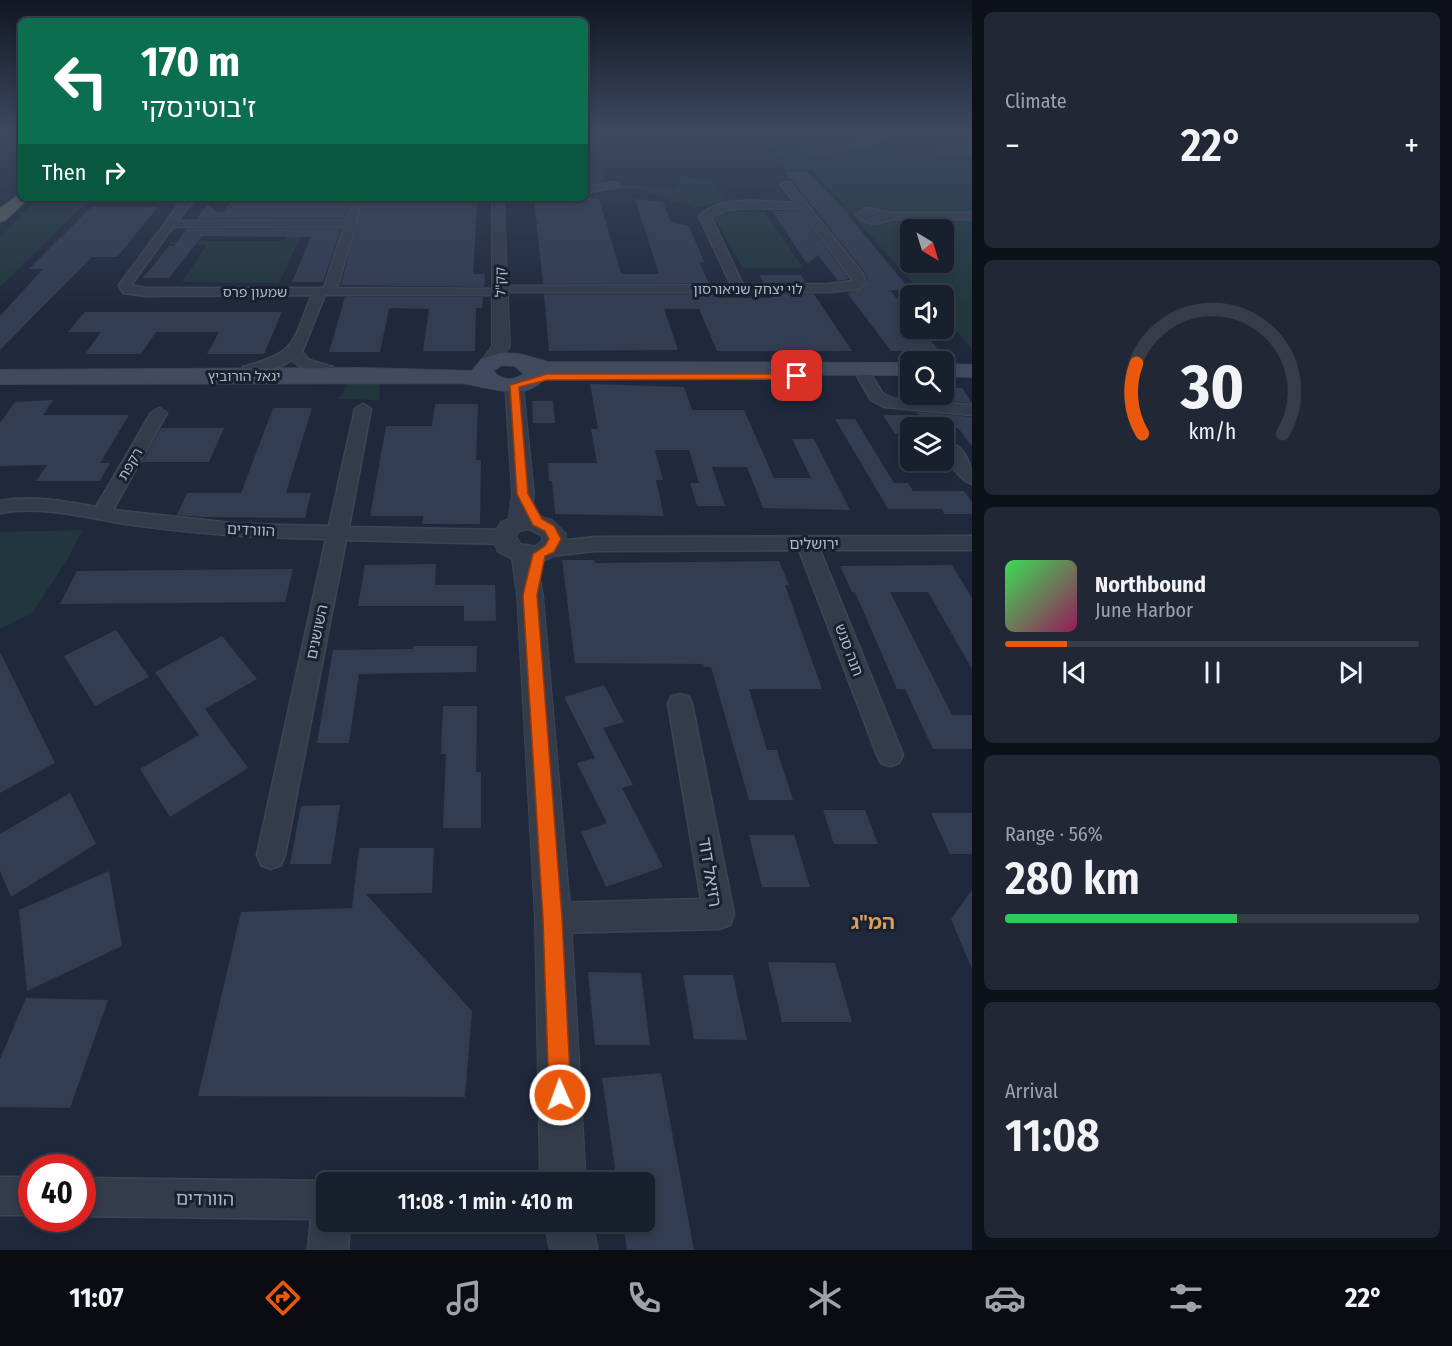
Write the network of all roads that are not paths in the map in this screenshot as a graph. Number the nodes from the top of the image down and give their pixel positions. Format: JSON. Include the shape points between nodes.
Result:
{"nodes":[{"id":1,"x":790,"y":190,"type":"edge"},
{"id":2,"x":18,"y":201,"type":"edge"},
{"id":3,"x":190,"y":201,"type":"edge"},
{"id":4,"x":497,"y":201,"type":"edge"},
{"id":5,"x":509,"y":201,"type":"edge"},
{"id":6,"x":802,"y":206,"type":"junction"},
{"id":7,"x":354,"y":209,"type":"dead end"},
{"id":8,"x":889,"y":216,"type":"dead end"},
{"id":9,"x":972,"y":216,"type":"edge"},
{"id":10,"x":0,"y":217,"type":"edge"},
{"id":11,"x":350,"y":223,"type":"junction"},
{"id":12,"x":170,"y":224,"type":"junction"},
{"id":13,"x":739,"y":289,"type":"junction"},
{"id":14,"x":505,"y":290,"type":"junction"},
{"id":15,"x":324,"y":292,"type":"junction"},
{"id":16,"x":295,"y":352,"type":"junction"},
{"id":17,"x":900,"y":369,"type":"edge"},
{"id":18,"x":248,"y":370,"type":"junction"},
{"id":19,"x":328,"y":370,"type":"junction"},
{"id":20,"x":487,"y":370,"type":"junction"},
{"id":21,"x":954,"y":370,"type":"edge"},
{"id":22,"x":0,"y":371,"type":"edge"},
{"id":23,"x":972,"y":371,"type":"edge"},
{"id":24,"x":525,"y":373,"type":"junction"},
{"id":25,"x":865,"y":376,"type":"junction"},
{"id":26,"x":900,"y":376,"type":"edge"},
{"id":27,"x":954,"y":376,"type":"edge"},
{"id":28,"x":972,"y":376,"type":"edge"},
{"id":29,"x":0,"y":377,"type":"edge"},
{"id":30,"x":363,"y":409,"type":"dead end"},
{"id":31,"x":972,"y":410,"type":"edge"},
{"id":32,"x":159,"y":413,"type":"dead end"},
{"id":33,"x":954,"y":455,"type":"edge"},
{"id":34,"x":972,"y":478,"type":"edge"},
{"id":35,"x":0,"y":507,"type":"edge"},
{"id":36,"x":101,"y":514,"type":"junction"},
{"id":37,"x":338,"y":533,"type":"junction"},
{"id":38,"x":532,"y":538,"type":"junction"},
{"id":39,"x":972,"y":543,"type":"edge"},
{"id":40,"x":807,"y":544,"type":"junction"},
{"id":41,"x":681,"y":704,"type":"dead end"},
{"id":42,"x":890,"y":755,"type":"dead end"},
{"id":43,"x":271,"y":855,"type":"dead end"},
{"id":44,"x":552,"y":918,"type":"junction"},
{"id":45,"x":563,"y":1172,"type":"edge"},
{"id":46,"x":0,"y":1196,"type":"edge"},
{"id":47,"x":18,"y":1196,"type":"edge"},
{"id":48,"x":96,"y":1197,"type":"edge"},
{"id":49,"x":316,"y":1200,"type":"edge"},
{"id":50,"x":329,"y":1232,"type":"edge"},
{"id":51,"x":570,"y":1232,"type":"edge"},
{"id":52,"x":328,"y":1250,"type":"edge"},
{"id":53,"x":574,"y":1250,"type":"edge"}],
"edges":[{"from":1,"to":6,"type":"street","name":"לוי יצחק שניאורסון"},
{"from":2,"to":10,"type":"highway"},
{"from":3,"to":12,"type":"street","name":"שמעון פרס"},
{"from":4,"to":14,"type":"street","name":"קק\"ל"},
{"from":5,"to":14,"type":"street","name":"קק\"ל"},
{"from":6,"to":13,"type":"street","via":[[729,206],[705,216]]},
{"from":6,"to":13,"type":"street","name":"לוי יצחק שניאורסון","via":[[860,282],[844,288]]},
{"from":7,"to":11,"type":"street"},
{"from":8,"to":9,"type":"street"},
{"from":11,"to":12,"type":"street"},
{"from":11,"to":15,"type":"street"},
{"from":12,"to":15,"type":"street","name":"שמעון פרס","via":[[127,279],[128,290]]},
{"from":13,"to":14,"type":"street","name":"לוי יצחק שניאורסון"},
{"from":14,"to":15,"type":"street","name":"שמעון פרס"},
{"from":14,"to":20,"type":"street","name":"קק\"ל","via":[[501,346]]},
{"from":14,"to":24,"type":"street","name":"קק\"ל","via":[[514,348]]},
{"from":15,"to":16,"type":"street"},
{"from":16,"to":18,"type":"street","via":[[278,362]]},
{"from":16,"to":19,"type":"street","via":[[304,363]]},
{"from":17,"to":24,"type":"main road","via":[[548,369]]},
{"from":18,"to":19,"type":"main road","name":"יגאל הורוביץ"},
{"from":18,"to":22,"type":"main road","name":"יגאל הורוביץ"},
{"from":19,"to":20,"type":"main road","name":"יגאל הורוביץ"},
{"from":20,"to":24,"type":"main road"},
{"from":20,"to":29,"type":"main road","name":"יגאל הורוביץ","via":[[428,376]]},
{"from":21,"to":23,"type":"main road"},
{"from":24,"to":25,"type":"main road","via":[[547,377]]},
{"from":24,"to":38,"type":"street","via":[[523,494]]},
{"from":25,"to":26,"type":"main road"},
{"from":25,"to":31,"type":"street","via":[[877,397],[890,404]]},
{"from":27,"to":28,"type":"main road"},
{"from":30,"to":37,"type":"street","name":"השושנים"},
{"from":32,"to":36,"type":"street","name":"רקפת"},
{"from":33,"to":34,"type":"street"},
{"from":35,"to":36,"type":"street","name":"הוורדים","via":[[50,505]]},
{"from":36,"to":37,"type":"street","name":"הוורדים","via":[[241,531]]},
{"from":37,"to":38,"type":"street","name":"הוורדים"},
{"from":37,"to":43,"type":"street","name":"השושנים"},
{"from":38,"to":40,"type":"street","name":"ירושלים","via":[[582,544]]},
{"from":38,"to":44,"type":"street","via":[[530,595]]},
{"from":39,"to":40,"type":"street","name":"ירושלים"},
{"from":40,"to":42,"type":"street","name":"חנה סנש"},
{"from":41,"to":44,"type":"street","name":"רזיאל דוד","via":[[719,914]]},
{"from":44,"to":45,"type":"street"},
{"from":46,"to":47,"type":"street"},
{"from":48,"to":49,"type":"street","name":"הוורדים"},
{"from":50,"to":52,"type":"street"},
{"from":51,"to":53,"type":"street"}]}
